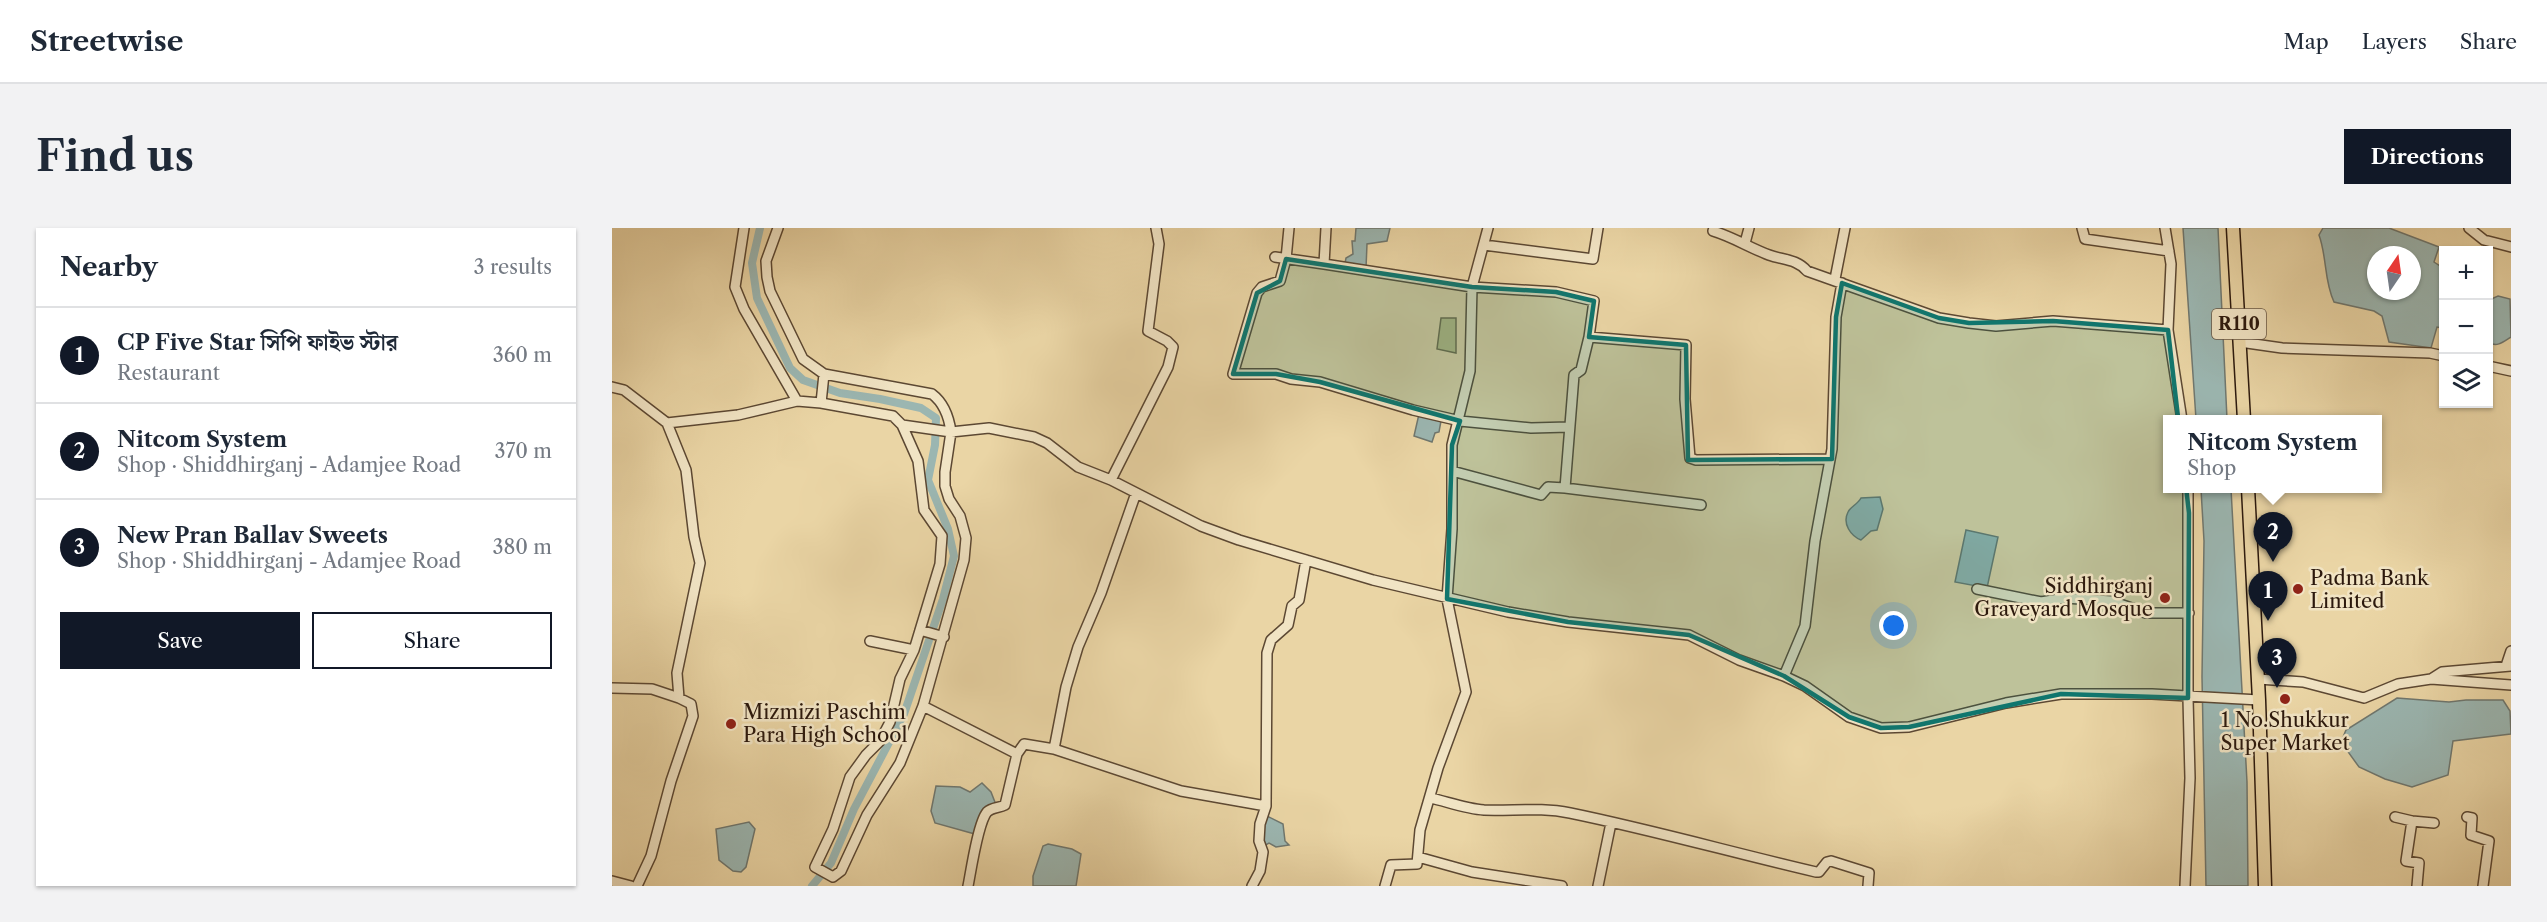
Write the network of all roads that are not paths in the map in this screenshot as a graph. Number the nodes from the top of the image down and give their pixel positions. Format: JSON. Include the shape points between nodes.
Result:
{"nodes":[{"id":1,"x":744,"y":228,"type":"edge"},
{"id":2,"x":778,"y":228,"type":"edge"},
{"id":3,"x":1156,"y":228,"type":"edge"},
{"id":4,"x":1289,"y":228,"type":"edge"},
{"id":5,"x":1326,"y":228,"type":"edge"},
{"id":6,"x":1488,"y":228,"type":"edge"},
{"id":7,"x":1598,"y":228,"type":"edge"},
{"id":8,"x":1714,"y":228,"type":"edge"},
{"id":9,"x":1749,"y":228,"type":"edge"},
{"id":10,"x":1845,"y":228,"type":"edge"},
{"id":11,"x":2082,"y":228,"type":"edge"},
{"id":12,"x":2165,"y":228,"type":"edge"},
{"id":13,"x":2233,"y":228,"type":"edge"},
{"id":14,"x":2469,"y":228,"type":"edge"},
{"id":15,"x":1745,"y":243,"type":"junction"},
{"id":16,"x":1484,"y":245,"type":"junction"},
{"id":17,"x":2511,"y":247,"type":"edge"},
{"id":18,"x":2169,"y":251,"type":"junction"},
{"id":19,"x":1275,"y":256,"type":"dead end"},
{"id":20,"x":1286,"y":259,"type":"junction"},
{"id":21,"x":1324,"y":264,"type":"junction"},
{"id":22,"x":1838,"y":281,"type":"junction"},
{"id":23,"x":1472,"y":287,"type":"junction"},
{"id":24,"x":2168,"y":330,"type":"junction"},
{"id":25,"x":1589,"y":337,"type":"junction"},
{"id":26,"x":2240,"y":342,"type":"junction"},
{"id":27,"x":2439,"y":355,"type":"edge"},
{"id":28,"x":2493,"y":367,"type":"edge"},
{"id":29,"x":2511,"y":371,"type":"edge"},
{"id":30,"x":824,"y":376,"type":"junction"},
{"id":31,"x":612,"y":387,"type":"edge"},
{"id":32,"x":797,"y":401,"type":"junction"},
{"id":33,"x":821,"y":401,"type":"junction"},
{"id":34,"x":2181,"y":415,"type":"edge"},
{"id":35,"x":2244,"y":415,"type":"edge"},
{"id":36,"x":1460,"y":421,"type":"junction"},
{"id":37,"x":667,"y":423,"type":"junction"},
{"id":38,"x":905,"y":426,"type":"junction"},
{"id":39,"x":1569,"y":427,"type":"junction"},
{"id":40,"x":949,"y":433,"type":"junction"},
{"id":41,"x":1830,"y":459,"type":"junction"},
{"id":42,"x":1452,"y":471,"type":"junction"},
{"id":43,"x":1111,"y":480,"type":"junction"},
{"id":44,"x":1565,"y":488,"type":"junction"},
{"id":45,"x":1136,"y":493,"type":"junction"},
{"id":46,"x":2188,"y":493,"type":"edge"},
{"id":47,"x":2248,"y":493,"type":"edge"},
{"id":48,"x":1701,"y":505,"type":"dead end"},
{"id":49,"x":1306,"y":560,"type":"junction"},
{"id":50,"x":1977,"y":589,"type":"dead end"},
{"id":51,"x":1447,"y":599,"type":"junction"},
{"id":52,"x":2189,"y":613,"type":"junction"},
{"id":53,"x":921,"y":631,"type":"junction"},
{"id":54,"x":942,"y":636,"type":"junction"},
{"id":55,"x":870,"y":641,"type":"dead end"},
{"id":56,"x":914,"y":650,"type":"junction"},
{"id":57,"x":2511,"y":651,"type":"edge"},
{"id":58,"x":2508,"y":666,"type":"edge"},
{"id":59,"x":1785,"y":676,"type":"junction"},
{"id":60,"x":2258,"y":679,"type":"junction"},
{"id":61,"x":2431,"y":679,"type":"junction"},
{"id":62,"x":2511,"y":685,"type":"edge"},
{"id":63,"x":612,"y":688,"type":"edge"},
{"id":64,"x":679,"y":698,"type":"junction"},
{"id":65,"x":2187,"y":698,"type":"junction"},
{"id":66,"x":2259,"y":700,"type":"junction"},
{"id":67,"x":923,"y":706,"type":"junction"},
{"id":68,"x":1054,"y":749,"type":"junction"},
{"id":69,"x":1017,"y":754,"type":"junction"},
{"id":70,"x":1431,"y":798,"type":"junction"},
{"id":71,"x":1266,"y":806,"type":"junction"},
{"id":72,"x":2395,"y":817,"type":"dead end"},
{"id":73,"x":2467,"y":817,"type":"dead end"},
{"id":74,"x":2412,"y":821,"type":"junction"},
{"id":75,"x":1611,"y":823,"type":"junction"},
{"id":76,"x":2434,"y":823,"type":"dead end"},
{"id":77,"x":1418,"y":857,"type":"junction"},
{"id":78,"x":612,"y":881,"type":"edge"},
{"id":79,"x":631,"y":886,"type":"edge"},
{"id":80,"x":637,"y":886,"type":"edge"},
{"id":81,"x":968,"y":886,"type":"edge"},
{"id":82,"x":1252,"y":886,"type":"edge"},
{"id":83,"x":1385,"y":886,"type":"edge"},
{"id":84,"x":1562,"y":886,"type":"edge"},
{"id":85,"x":1598,"y":886,"type":"edge"},
{"id":86,"x":1868,"y":886,"type":"edge"},
{"id":87,"x":2185,"y":886,"type":"edge"},
{"id":88,"x":2265,"y":886,"type":"edge"},
{"id":89,"x":2417,"y":886,"type":"edge"},
{"id":90,"x":2483,"y":886,"type":"edge"}],
"edges":[{"from":1,"to":32,"type":"street","via":[[735,287]]},
{"from":2,"to":30,"type":"street","via":[[766,261],[770,291],[803,358]]},
{"from":3,"to":43,"type":"street","via":[[1159,244],[1148,330],[1173,347],[1168,367]]},
{"from":4,"to":20,"type":"street"},
{"from":5,"to":21,"type":"street"},
{"from":6,"to":16,"type":"street"},
{"from":7,"to":16,"type":"street","via":[[1593,259]]},
{"from":8,"to":15,"type":"street","via":[[1713,231]]},
{"from":9,"to":15,"type":"street"},
{"from":10,"to":22,"type":"street"},
{"from":11,"to":18,"type":"street","via":[[2085,239]]},
{"from":12,"to":18,"type":"street"},
{"from":13,"to":26,"type":"main road","number":"R110"},
{"from":14,"to":17,"type":"street","via":[[2484,240]]},
{"from":15,"to":22,"type":"street"},
{"from":16,"to":23,"type":"street"},
{"from":18,"to":24,"type":"street","via":[[2172,276]]},
{"from":19,"to":20,"type":"street"},
{"from":20,"to":21,"type":"street"},
{"from":20,"to":36,"type":"street","via":[[1280,281],[1262,287],[1257,293],[1233,374],[1276,374],[1320,382]]},
{"from":21,"to":23,"type":"street"},
{"from":22,"to":24,"type":"street","via":[[1939,318],[1969,323],[1996,326],[2054,321]]},
{"from":22,"to":41,"type":"street"},
{"from":23,"to":25,"type":"street","via":[[1556,292],[1594,301]]},
{"from":23,"to":36,"type":"street","via":[[1470,371]]},
{"from":24,"to":34,"type":"street"},
{"from":25,"to":39,"type":"street","via":[[1581,370],[1574,375]]},
{"from":25,"to":41,"type":"street","via":[[1686,345],[1690,458]]},
{"from":26,"to":27,"type":"street","via":[[2282,348]]},
{"from":26,"to":35,"type":"main road","number":"R110"},
{"from":28,"to":29,"type":"street"},
{"from":30,"to":33,"type":"street"},
{"from":30,"to":40,"type":"street","via":[[932,393],[950,423]]},
{"from":31,"to":37,"type":"street","via":[[624,390]]},
{"from":32,"to":33,"type":"street"},
{"from":32,"to":37,"type":"street","via":[[738,415]]},
{"from":33,"to":38,"type":"street","via":[[893,416]]},
{"from":36,"to":39,"type":"street","via":[[1531,428]]},
{"from":36,"to":42,"type":"street","via":[[1452,445]]},
{"from":37,"to":64,"type":"street","via":[[686,470],[700,563],[677,673]]},
{"from":38,"to":40,"type":"street"},
{"from":38,"to":53,"type":"street","via":[[918,461],[924,510],[942,536],[940,564]]},
{"from":39,"to":44,"type":"street"},
{"from":40,"to":43,"type":"street","via":[[989,428],[1034,436],[1078,467]]},
{"from":40,"to":54,"type":"street","via":[[945,486],[966,538],[964,560]]},
{"from":41,"to":59,"type":"street","via":[[1804,626]]},
{"from":42,"to":44,"type":"street","via":[[1541,495],[1548,487]]},
{"from":42,"to":51,"type":"street"},
{"from":43,"to":45,"type":"street"},
{"from":44,"to":48,"type":"street"},
{"from":45,"to":49,"type":"street","via":[[1201,526]]},
{"from":45,"to":68,"type":"street","via":[[1078,647]]},
{"from":46,"to":52,"type":"street"},
{"from":47,"to":60,"type":"main road"},
{"from":49,"to":51,"type":"street"},
{"from":49,"to":71,"type":"street","via":[[1299,600],[1292,606],[1288,625],[1271,640],[1267,652]]},
{"from":50,"to":52,"type":"street","via":[[2041,602],[2066,598],[2111,601],[2146,613]]},
{"from":51,"to":59,"type":"street","via":[[1568,622],[1680,632],[1739,660]]},
{"from":51,"to":70,"type":"street","via":[[1466,692]]},
{"from":52,"to":65,"type":"street"},
{"from":53,"to":54,"type":"street"},
{"from":53,"to":56,"type":"street"},
{"from":54,"to":67,"type":"street"},
{"from":55,"to":56,"type":"street"},
{"from":56,"to":67,"type":"street","via":[[900,679],[890,722],[880,741],[850,777],[833,829],[815,867],[833,877],[841,871],[867,815],[900,763]]},
{"from":57,"to":58,"type":"street"},
{"from":58,"to":61,"type":"street","via":[[2442,672]]},
{"from":59,"to":65,"type":"street","via":[[1849,717],[1893,730],[2061,694]]},
{"from":60,"to":61,"type":"street","via":[[2303,682],[2364,698],[2398,684]]},
{"from":60,"to":66,"type":"main road"},
{"from":61,"to":62,"type":"street"},
{"from":63,"to":64,"type":"street","via":[[652,689]]},
{"from":64,"to":80,"type":"street","via":[[691,704],[693,716],[651,856]]},
{"from":65,"to":66,"type":"street"},
{"from":65,"to":87,"type":"street","via":[[2190,778]]},
{"from":66,"to":88,"type":"main road"},
{"from":67,"to":69,"type":"street"},
{"from":68,"to":69,"type":"street","via":[[1024,744]]},
{"from":68,"to":71,"type":"street","via":[[1181,791]]},
{"from":69,"to":81,"type":"street","via":[[1005,805],[991,809],[985,816]]},
{"from":70,"to":75,"type":"street","via":[[1482,810],[1530,812],[1536,808]]},
{"from":70,"to":77,"type":"street","via":[[1420,830]]},
{"from":71,"to":82,"type":"street","via":[[1260,824],[1260,871]]},
{"from":72,"to":74,"type":"street"},
{"from":73,"to":90,"type":"street","via":[[2473,821],[2471,835],[2489,842]]},
{"from":74,"to":76,"type":"street"},
{"from":74,"to":89,"type":"street","via":[[2406,861],[2419,863]]},
{"from":75,"to":85,"type":"street"},
{"from":75,"to":86,"type":"street","via":[[1816,872],[1831,861],[1869,873]]},
{"from":77,"to":83,"type":"street","via":[[1417,864],[1391,865]]},
{"from":77,"to":84,"type":"street","via":[[1472,872]]},
{"from":78,"to":79,"type":"street"}]}
